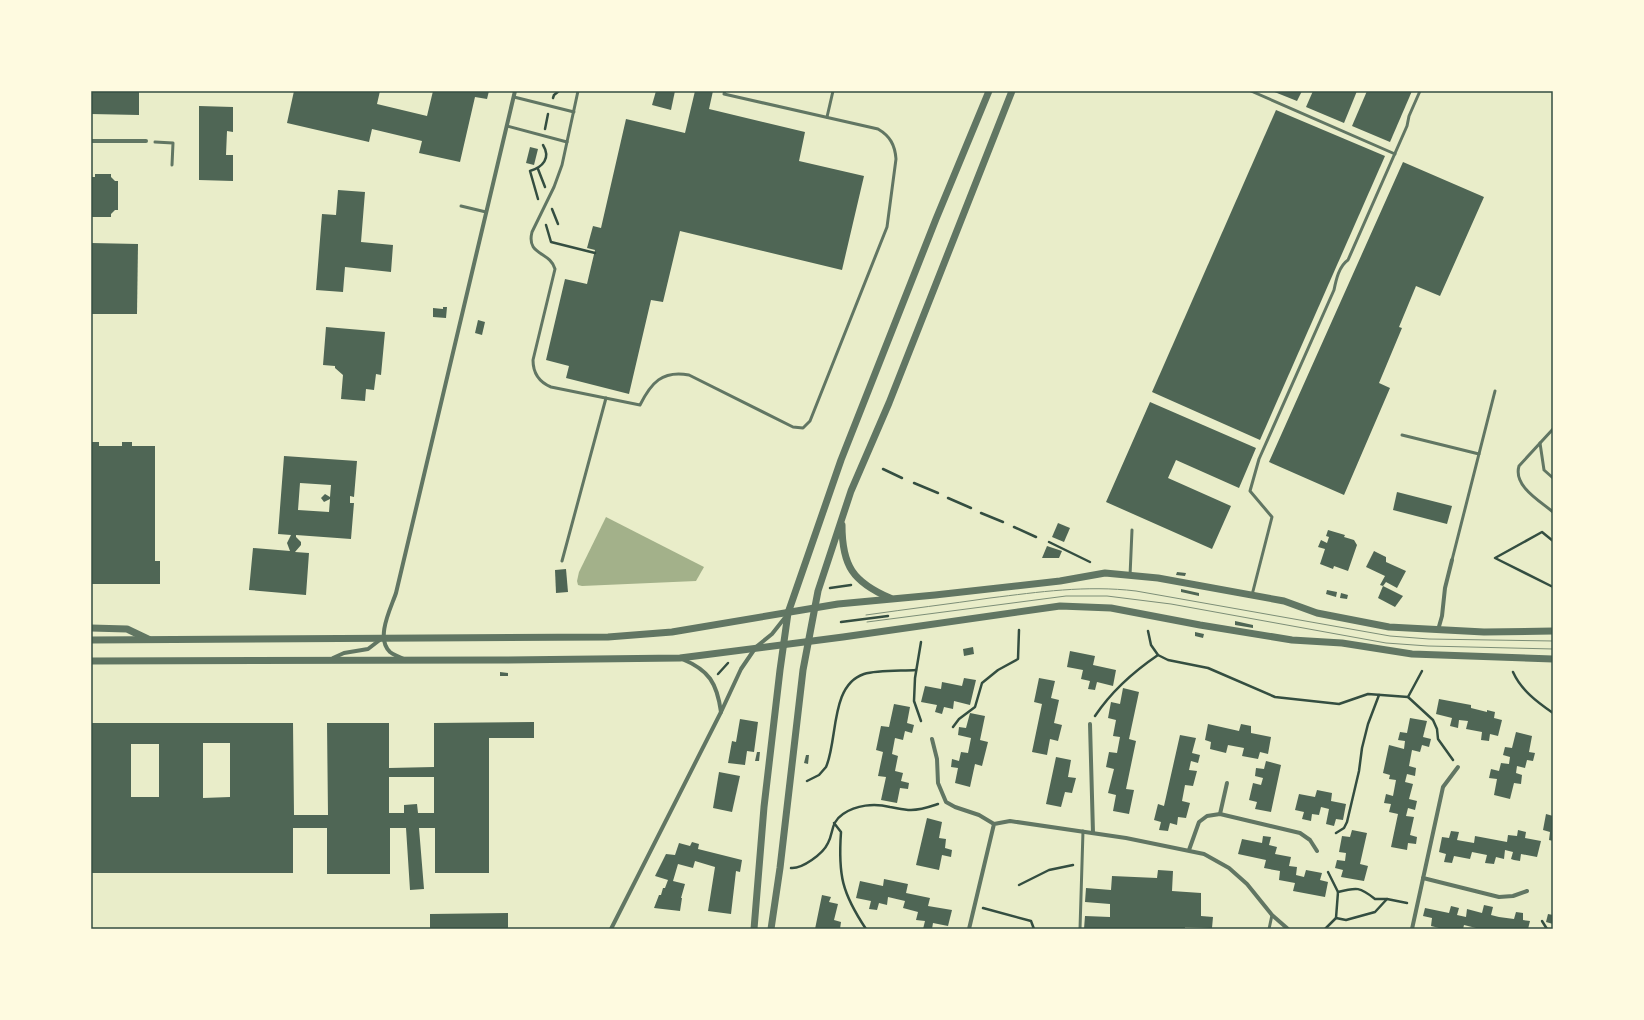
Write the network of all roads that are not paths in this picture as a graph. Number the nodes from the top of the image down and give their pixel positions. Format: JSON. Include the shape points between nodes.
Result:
{"nodes":[{"id":1,"x":515,"y":91,"type":"edge"},
{"id":2,"x":578,"y":91,"type":"edge"},
{"id":3,"x":725,"y":91,"type":"edge"},
{"id":4,"x":833,"y":91,"type":"edge"},
{"id":5,"x":989,"y":91,"type":"edge"},
{"id":6,"x":1012,"y":91,"type":"edge"},
{"id":7,"x":1251,"y":91,"type":"edge"},
{"id":8,"x":1420,"y":91,"type":"edge"},
{"id":9,"x":514,"y":97,"type":"junction"},
{"id":10,"x":574,"y":112,"type":"junction"},
{"id":11,"x":827,"y":117,"type":"junction"},
{"id":12,"x":507,"y":126,"type":"junction"},
{"id":13,"x":91,"y":141,"type":"edge"},
{"id":14,"x":146,"y":141,"type":"dead end"},
{"id":15,"x":155,"y":142,"type":"dead end"},
{"id":16,"x":567,"y":142,"type":"junction"},
{"id":17,"x":1395,"y":154,"type":"junction"},
{"id":18,"x":172,"y":165,"type":"dead end"},
{"id":19,"x":461,"y":206,"type":"dead end"},
{"id":20,"x":486,"y":212,"type":"junction"},
{"id":21,"x":1495,"y":392,"type":"dead end"},
{"id":22,"x":606,"y":398,"type":"junction"},
{"id":23,"x":1553,"y":429,"type":"edge"},
{"id":24,"x":1402,"y":435,"type":"dead end"},
{"id":25,"x":1540,"y":443,"type":"junction"},
{"id":26,"x":1479,"y":454,"type":"junction"},
{"id":27,"x":1553,"y":478,"type":"edge"},
{"id":28,"x":1553,"y":512,"type":"edge"},
{"id":29,"x":842,"y":521,"type":"junction"},
{"id":30,"x":1132,"y":530,"type":"dead end"},
{"id":31,"x":1452,"y":560,"type":"joint"},
{"id":32,"x":562,"y":561,"type":"dead end"},
{"id":33,"x":1130,"y":576,"type":"junction"},
{"id":34,"x":1252,"y":595,"type":"junction"},
{"id":35,"x":892,"y":599,"type":"junction"},
{"id":36,"x":815,"y":608,"type":"junction"},
{"id":37,"x":788,"y":613,"type":"junction"},
{"id":38,"x":91,"y":628,"type":"edge"},
{"id":39,"x":1438,"y":630,"type":"junction"},
{"id":40,"x":1553,"y":631,"type":"edge"},
{"id":41,"x":383,"y":638,"type":"junction"},
{"id":42,"x":91,"y":640,"type":"edge"},
{"id":43,"x":150,"y":640,"type":"junction"},
{"id":44,"x":808,"y":641,"type":"junction"},
{"id":45,"x":783,"y":644,"type":"junction"},
{"id":46,"x":756,"y":647,"type":"junction"},
{"id":47,"x":680,"y":658,"type":"junction"},
{"id":48,"x":1553,"y":659,"type":"edge"},
{"id":49,"x":404,"y":660,"type":"junction"},
{"id":50,"x":91,"y":661,"type":"edge"},
{"id":51,"x":328,"y":661,"type":"junction"},
{"id":52,"x":721,"y":712,"type":"junction"},
{"id":53,"x":1090,"y":724,"type":"road end"},
{"id":54,"x":932,"y":739,"type":"dead end"},
{"id":55,"x":1458,"y":767,"type":"road end"},
{"id":56,"x":1227,"y":783,"type":"dead end"},
{"id":57,"x":1220,"y":814,"type":"junction"},
{"id":58,"x":994,"y":824,"type":"junction"},
{"id":59,"x":1083,"y":831,"type":"junction"},
{"id":60,"x":1093,"y":832,"type":"junction"},
{"id":61,"x":1189,"y":850,"type":"junction"},
{"id":62,"x":1317,"y":851,"type":"dead end"},
{"id":63,"x":1423,"y":878,"type":"junction"},
{"id":64,"x":1527,"y":891,"type":"dead end"},
{"id":65,"x":1272,"y":916,"type":"junction"},
{"id":66,"x":611,"y":929,"type":"edge"},
{"id":67,"x":754,"y":929,"type":"edge"},
{"id":68,"x":771,"y":929,"type":"edge"},
{"id":69,"x":969,"y":929,"type":"edge"},
{"id":70,"x":1080,"y":929,"type":"edge"},
{"id":71,"x":1269,"y":929,"type":"edge"},
{"id":72,"x":1288,"y":929,"type":"edge"},
{"id":73,"x":1412,"y":929,"type":"edge"}],
"edges":[{"from":1,"to":9,"type":"street"},
{"from":2,"to":10,"type":"lane"},
{"from":3,"to":11,"type":"lane","via":[[724,94]]},
{"from":4,"to":11,"type":"lane"},
{"from":5,"to":37,"type":"street","via":[[841,460]]},
{"from":6,"to":29,"type":"street","via":[[889,403],[851,491]]},
{"from":7,"to":17,"type":"lane"},
{"from":8,"to":17,"type":"lane"},
{"from":9,"to":10,"type":"lane"},
{"from":9,"to":12,"type":"street"},
{"from":10,"to":16,"type":"lane"},
{"from":11,"to":22,"type":"lane","via":[[878,129],[892,143],[896,159],[887,227],[808,426],[793,427],[696,377],[682,374],[668,375],[655,382],[640,405]]},
{"from":12,"to":16,"type":"lane"},
{"from":12,"to":20,"type":"street"},
{"from":13,"to":14,"type":"street"},
{"from":15,"to":18,"type":"lane","via":[[173,143]]},
{"from":16,"to":22,"type":"lane","via":[[554,187],[530,236],[536,251],[550,259],[555,269],[533,366],[537,377],[546,385]]},
{"from":17,"to":34,"type":"lane","via":[[1348,260],[1344,263],[1259,459],[1250,491],[1272,517]]},
{"from":19,"to":20,"type":"lane"},
{"from":20,"to":41,"type":"street"},
{"from":21,"to":26,"type":"lane"},
{"from":22,"to":32,"type":"lane"},
{"from":23,"to":25,"type":"lane"},
{"from":24,"to":26,"type":"lane"},
{"from":25,"to":27,"type":"lane","via":[[1544,470]]},
{"from":25,"to":28,"type":"lane","via":[[1519,466],[1518,476],[1524,487]]},
{"from":26,"to":31,"type":"lane"},
{"from":29,"to":35,"type":"street","via":[[843,552],[851,570],[871,588]]},
{"from":29,"to":36,"type":"street","via":[[825,568]]},
{"from":30,"to":33,"type":"lane"},
{"from":31,"to":39,"type":"street"},
{"from":33,"to":34,"type":"street"},
{"from":33,"to":35,"type":"street","via":[[1105,573],[1060,581]]},
{"from":34,"to":39,"type":"street","via":[[1284,601],[1318,613],[1389,627]]},
{"from":35,"to":36,"type":"street"},
{"from":36,"to":37,"type":"street"},
{"from":36,"to":44,"type":"street"},
{"from":37,"to":41,"type":"street","via":[[672,632],[608,637]]},
{"from":37,"to":45,"type":"street"},
{"from":37,"to":46,"type":"street","via":[[772,634]]},
{"from":38,"to":43,"type":"street","via":[[127,629]]},
{"from":39,"to":40,"type":"street"},
{"from":41,"to":43,"type":"street"},
{"from":41,"to":49,"type":"street","via":[[389,651]]},
{"from":41,"to":51,"type":"street","via":[[368,649],[344,653]]},
{"from":42,"to":43,"type":"street"},
{"from":44,"to":45,"type":"street"},
{"from":44,"to":48,"type":"street","via":[[1045,608],[1076,606],[1111,608],[1292,640],[1342,643],[1412,654]]},
{"from":44,"to":68,"type":"street"},
{"from":45,"to":46,"type":"street"},
{"from":45,"to":67,"type":"street"},
{"from":46,"to":47,"type":"street"},
{"from":46,"to":52,"type":"street","via":[[741,669]]},
{"from":47,"to":49,"type":"street"},
{"from":47,"to":52,"type":"street","via":[[696,666],[712,679]]},
{"from":49,"to":51,"type":"street"},
{"from":50,"to":51,"type":"street"},
{"from":52,"to":66,"type":"street"},
{"from":53,"to":60,"type":"street"},
{"from":54,"to":58,"type":"street","via":[[937,758],[938,782],[946,802]]},
{"from":55,"to":63,"type":"street","via":[[1443,787]]},
{"from":56,"to":57,"type":"street"},
{"from":57,"to":61,"type":"street","via":[[1207,816],[1199,822]]},
{"from":57,"to":62,"type":"street","via":[[1300,833],[1310,840]]},
{"from":58,"to":59,"type":"street","via":[[1010,821]]},
{"from":58,"to":69,"type":"street"},
{"from":59,"to":60,"type":"street"},
{"from":59,"to":70,"type":"lane"},
{"from":60,"to":61,"type":"street"},
{"from":61,"to":65,"type":"street","via":[[1204,854],[1229,868],[1247,884]]},
{"from":63,"to":64,"type":"street","via":[[1500,897]]},
{"from":63,"to":73,"type":"street"},
{"from":65,"to":71,"type":"lane"},
{"from":65,"to":72,"type":"street"}]}
